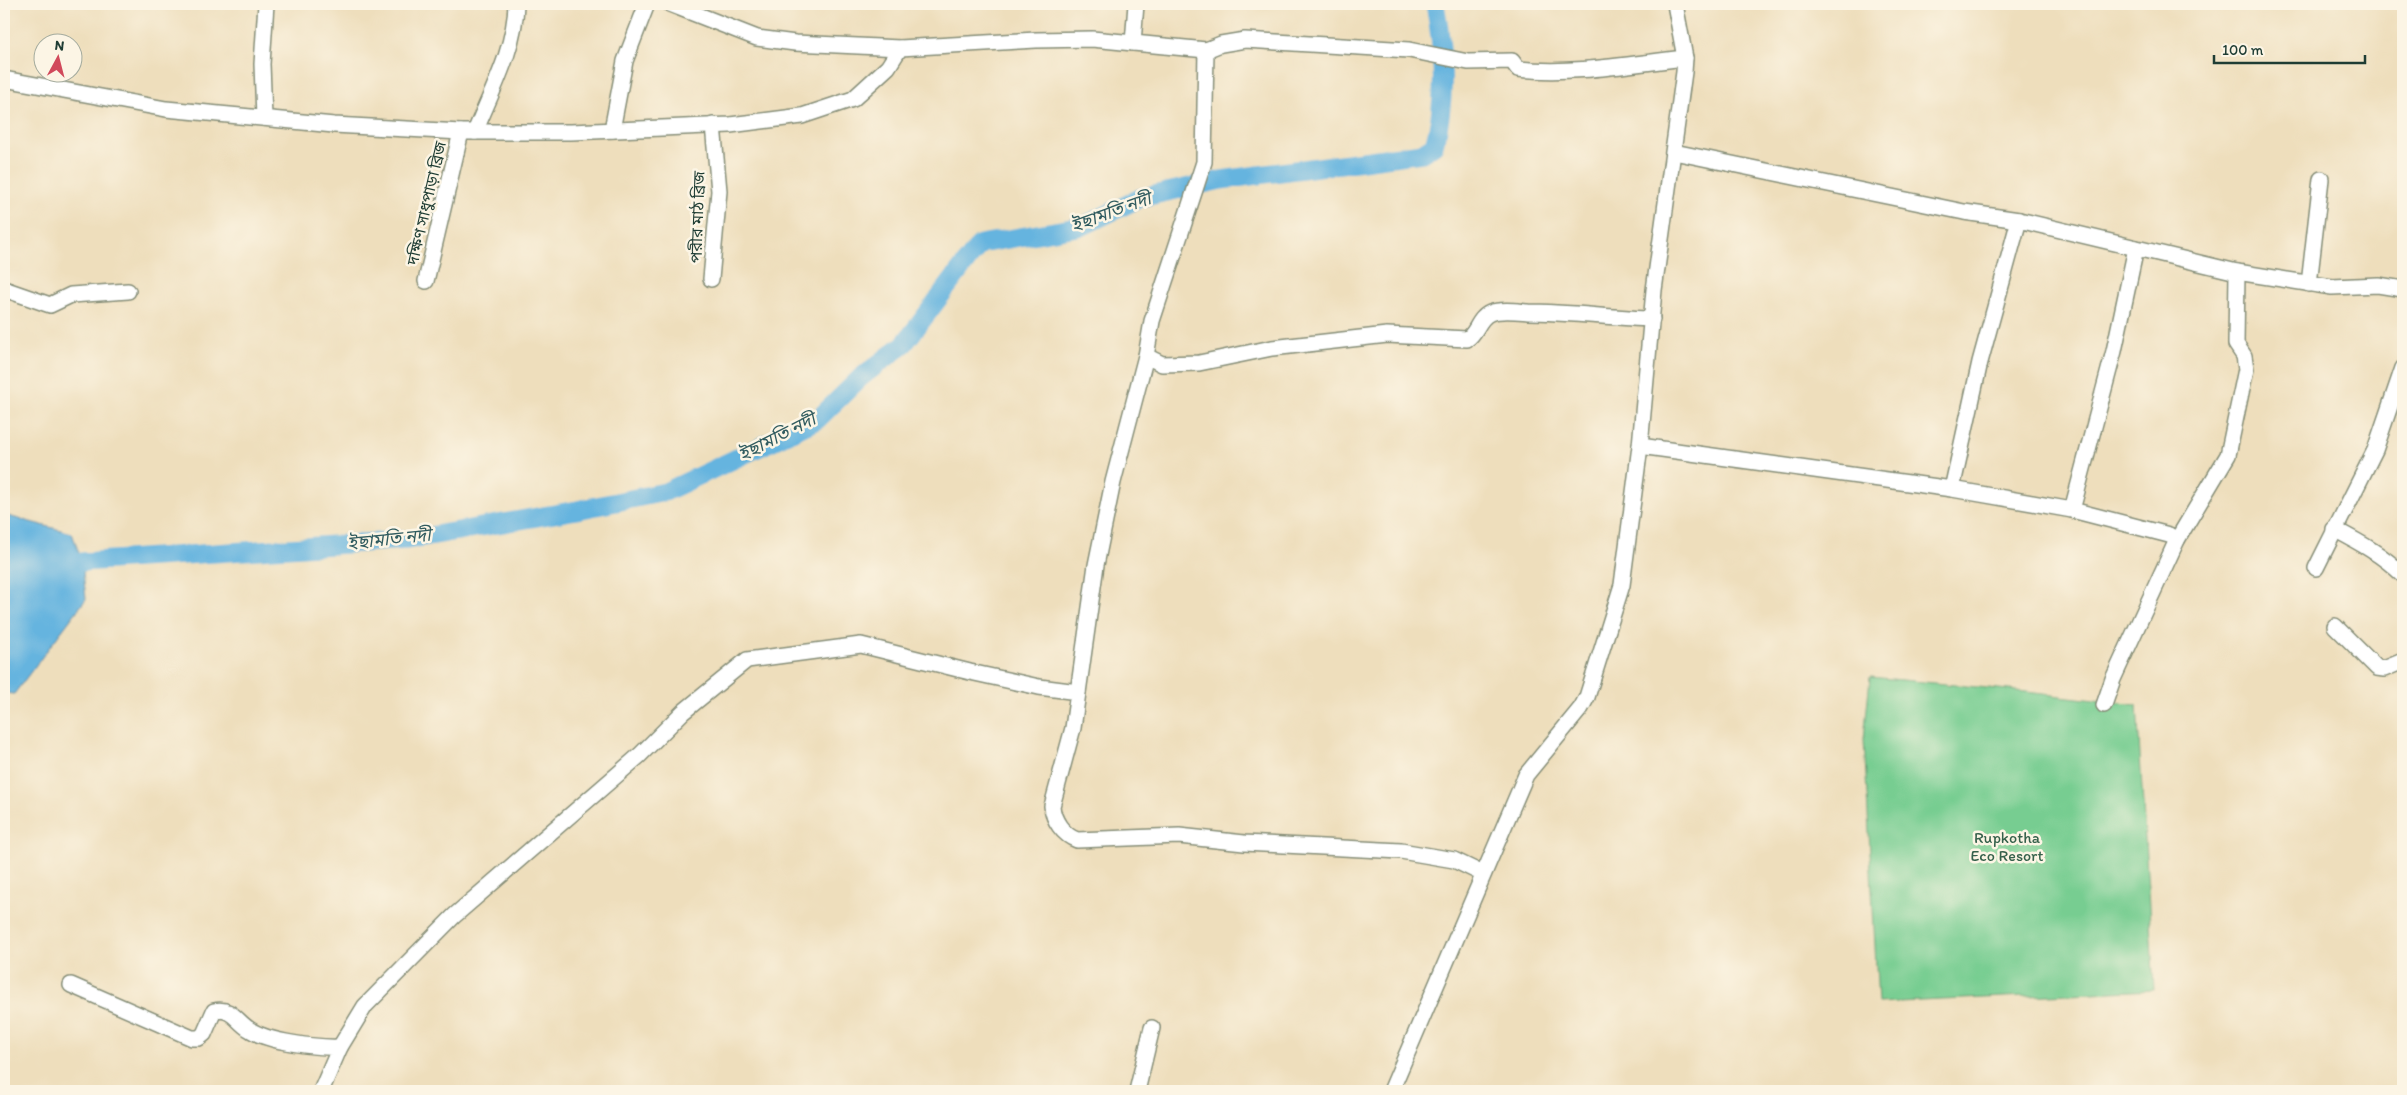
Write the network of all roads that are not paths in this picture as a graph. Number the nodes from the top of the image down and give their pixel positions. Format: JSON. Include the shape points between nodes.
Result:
{"nodes":[{"id":1,"x":266,"y":4,"type":"edge"},
{"id":2,"x":516,"y":4,"type":"edge"},
{"id":3,"x":647,"y":4,"type":"edge"},
{"id":4,"x":670,"y":4,"type":"edge"},
{"id":5,"x":1136,"y":4,"type":"edge"},
{"id":6,"x":1675,"y":4,"type":"edge"},
{"id":7,"x":1133,"y":43,"type":"junction"},
{"id":8,"x":900,"y":48,"type":"junction"},
{"id":9,"x":1206,"y":50,"type":"junction"},
{"id":10,"x":1685,"y":58,"type":"junction"},
{"id":11,"x":4,"y":79,"type":"edge"},
{"id":12,"x":264,"y":118,"type":"junction"},
{"id":13,"x":713,"y":125,"type":"junction"},
{"id":14,"x":612,"y":130,"type":"junction"},
{"id":15,"x":468,"y":132,"type":"junction"},
{"id":16,"x":1674,"y":152,"type":"junction"},
{"id":17,"x":2321,"y":179,"type":"dead end"},
{"id":18,"x":2019,"y":220,"type":"junction"},
{"id":19,"x":2136,"y":248,"type":"junction"},
{"id":20,"x":2237,"y":272,"type":"junction"},
{"id":21,"x":711,"y":279,"type":"dead end"},
{"id":22,"x":426,"y":282,"type":"dead end"},
{"id":23,"x":2309,"y":284,"type":"junction"},
{"id":24,"x":4,"y":289,"type":"edge"},
{"id":25,"x":2403,"y":289,"type":"edge"},
{"id":26,"x":128,"y":291,"type":"dead end"},
{"id":27,"x":1652,"y":319,"type":"junction"},
{"id":28,"x":1146,"y":356,"type":"junction"},
{"id":29,"x":2403,"y":368,"type":"edge"},
{"id":30,"x":1640,"y":446,"type":"junction"},
{"id":31,"x":1952,"y":490,"type":"junction"},
{"id":32,"x":2072,"y":510,"type":"junction"},
{"id":33,"x":2334,"y":529,"type":"junction"},
{"id":34,"x":2177,"y":540,"type":"junction"},
{"id":35,"x":2316,"y":568,"type":"dead end"},
{"id":36,"x":2403,"y":575,"type":"edge"},
{"id":37,"x":2335,"y":626,"type":"dead end"},
{"id":38,"x":2403,"y":661,"type":"edge"},
{"id":39,"x":1078,"y":692,"type":"junction"},
{"id":40,"x":2104,"y":705,"type":"dead end"},
{"id":41,"x":1483,"y":874,"type":"junction"},
{"id":42,"x":71,"y":985,"type":"dead end"},
{"id":43,"x":1152,"y":1028,"type":"dead end"},
{"id":44,"x":340,"y":1047,"type":"junction"},
{"id":45,"x":321,"y":1091,"type":"edge"},
{"id":46,"x":1137,"y":1091,"type":"edge"},
{"id":47,"x":1391,"y":1091,"type":"edge"}],
"edges":[{"from":1,"to":12,"type":"street","via":[[262,64]]},
{"from":2,"to":15,"type":"street","name":"দক্ষিণ সাধুপাড়া ব্রিজ","via":[[500,76]]},
{"from":3,"to":14,"type":"street","via":[[625,61]]},
{"from":4,"to":8,"type":"street","via":[[757,38],[804,44]]},
{"from":5,"to":7,"type":"street"},
{"from":6,"to":10,"type":"street"},
{"from":7,"to":8,"type":"street","via":[[1092,39],[1036,40]]},
{"from":7,"to":9,"type":"street"},
{"from":8,"to":13,"type":"street","via":[[888,67],[853,99],[802,116]]},
{"from":9,"to":10,"type":"street","via":[[1245,40],[1409,50],[1448,60],[1512,61],[1518,69],[1544,72]]},
{"from":9,"to":28,"type":"street","via":[[1204,162],[1152,320]]},
{"from":10,"to":16,"type":"street"},
{"from":11,"to":12,"type":"street","via":[[166,109]]},
{"from":12,"to":15,"type":"street"},
{"from":13,"to":14,"type":"street"},
{"from":13,"to":21,"type":"street","name":"পরীর মাঠ ব্রিজ","via":[[719,191]]},
{"from":14,"to":15,"type":"street"},
{"from":15,"to":22,"type":"street","name":"দক্ষিণ সাধুপাড়া ব্রিজ"},
{"from":16,"to":18,"type":"street","via":[[1964,212]]},
{"from":16,"to":27,"type":"street"},
{"from":17,"to":23,"type":"street"},
{"from":18,"to":19,"type":"street"},
{"from":18,"to":31,"type":"street","via":[[1980,362]]},
{"from":19,"to":20,"type":"street"},
{"from":19,"to":32,"type":"street","via":[[2114,351]]},
{"from":20,"to":23,"type":"street"},
{"from":20,"to":34,"type":"street","via":[[2236,344],[2244,356],[2246,369],[2228,455]]},
{"from":23,"to":25,"type":"street","via":[[2332,287],[2378,285]]},
{"from":24,"to":26,"type":"street","via":[[50,305],[71,295]]},
{"from":27,"to":28,"type":"street","via":[[1501,311],[1488,314],[1467,338],[1387,335],[1272,348],[1199,363],[1162,364]]},
{"from":27,"to":30,"type":"street"},
{"from":28,"to":39,"type":"street","via":[[1096,565]]},
{"from":29,"to":33,"type":"street","via":[[2375,450]]},
{"from":30,"to":31,"type":"street"},
{"from":30,"to":41,"type":"street","via":[[1622,585],[1587,697],[1526,775]]},
{"from":31,"to":32,"type":"street"},
{"from":32,"to":34,"type":"street","via":[[2169,535]]},
{"from":33,"to":35,"type":"street"},
{"from":33,"to":36,"type":"street","via":[[2384,558]]},
{"from":34,"to":40,"type":"street"},
{"from":37,"to":38,"type":"street","via":[[2377,668],[2384,669]]},
{"from":39,"to":41,"type":"street","via":[[1074,728],[1052,806],[1052,816],[1070,837],[1077,840],[1179,836],[1401,851],[1454,860]]},
{"from":39,"to":44,"type":"street","via":[[1039,687],[861,645],[747,660],[683,712],[640,755],[454,916],[365,1006]]},
{"from":41,"to":47,"type":"street"},
{"from":42,"to":44,"type":"street","via":[[192,1038],[204,1034],[214,1011],[222,1009],[263,1036],[304,1046]]},
{"from":43,"to":46,"type":"street"},
{"from":44,"to":45,"type":"street"}]}
